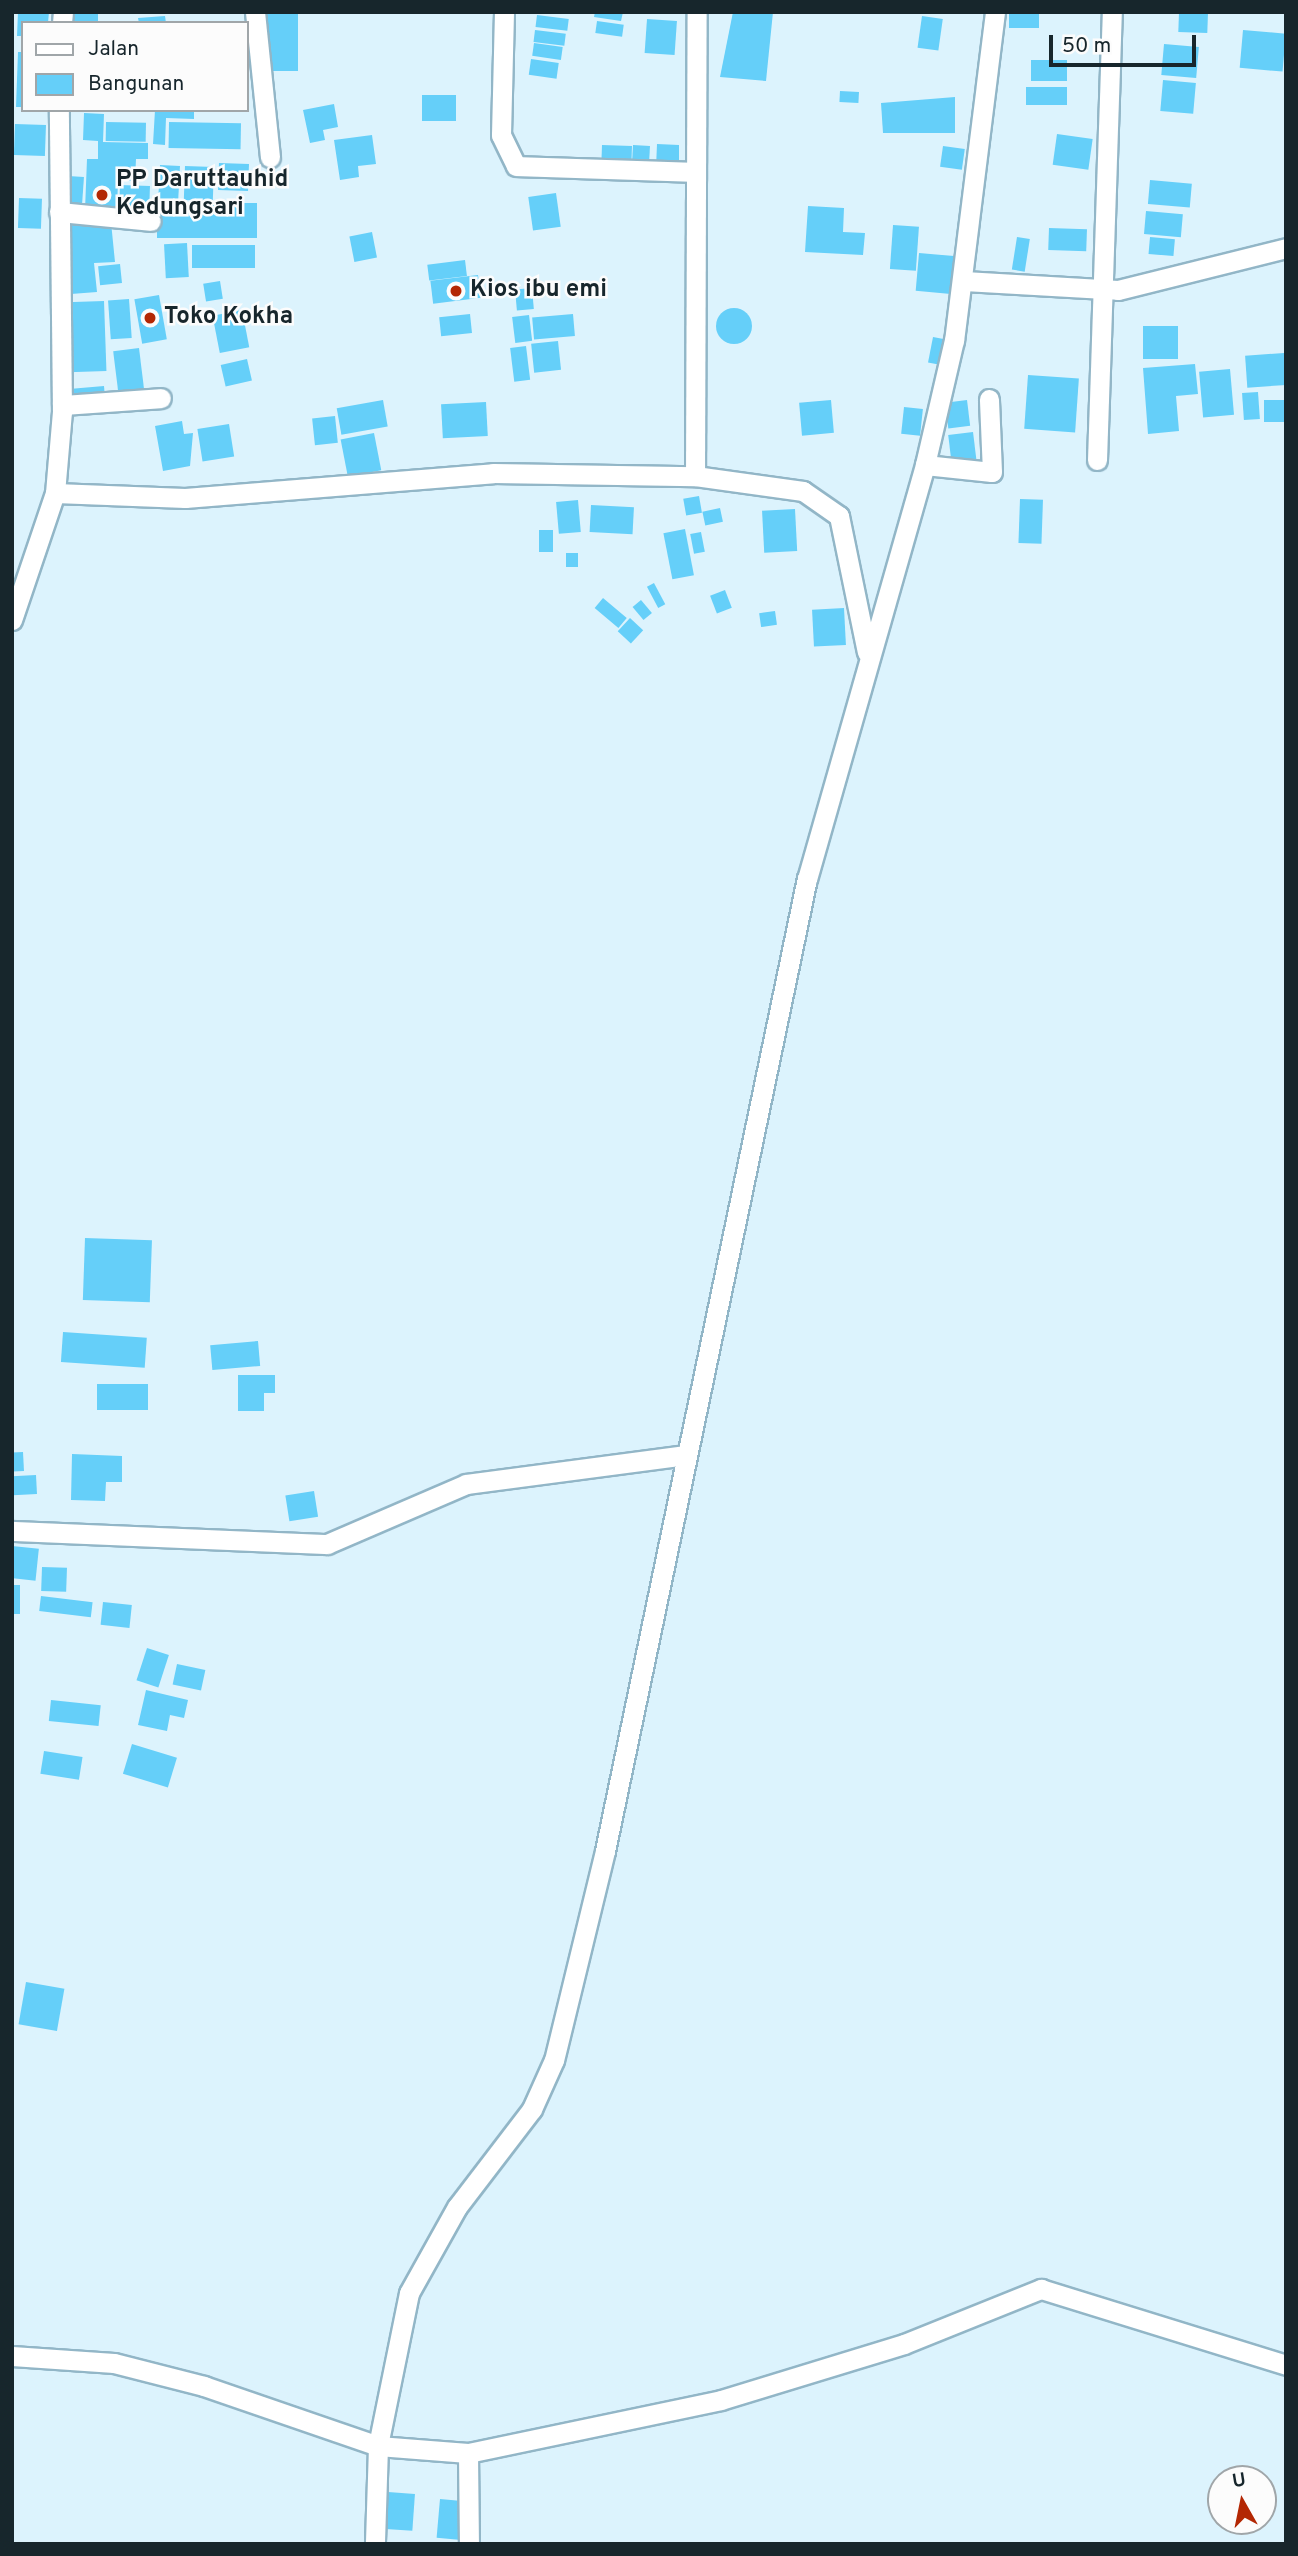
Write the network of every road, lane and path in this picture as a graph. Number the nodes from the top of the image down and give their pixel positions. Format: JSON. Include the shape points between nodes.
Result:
{"nodes":[{"id":1,"x":255,"y":12,"type":"edge"},
{"id":2,"x":504,"y":12,"type":"edge"},
{"id":3,"x":697,"y":12,"type":"edge"},
{"id":4,"x":995,"y":12,"type":"edge"},
{"id":5,"x":1112,"y":12,"type":"edge"},
{"id":6,"x":59,"y":112,"type":"edge"},
{"id":7,"x":270,"y":157,"type":"dead end"},
{"id":8,"x":696,"y":172,"type":"junction"},
{"id":9,"x":59,"y":212,"type":"junction"},
{"id":10,"x":152,"y":221,"type":"dead end"},
{"id":11,"x":1286,"y":248,"type":"edge"},
{"id":12,"x":964,"y":281,"type":"junction"},
{"id":13,"x":1107,"y":290,"type":"junction"},
{"id":14,"x":160,"y":398,"type":"dead end"},
{"id":15,"x":989,"y":398,"type":"dead end"},
{"id":16,"x":62,"y":405,"type":"junction"},
{"id":17,"x":1097,"y":460,"type":"dead end"},
{"id":18,"x":925,"y":465,"type":"junction"},
{"id":19,"x":695,"y":477,"type":"junction"},
{"id":20,"x":55,"y":493,"type":"junction"},
{"id":21,"x":12,"y":620,"type":"edge"},
{"id":22,"x":868,"y":656,"type":"junction"},
{"id":23,"x":686,"y":1455,"type":"junction"},
{"id":24,"x":12,"y":1531,"type":"edge"},
{"id":25,"x":12,"y":2356,"type":"edge"},
{"id":26,"x":1286,"y":2365,"type":"edge"},
{"id":27,"x":378,"y":2446,"type":"junction"},
{"id":28,"x":468,"y":2453,"type":"junction"},
{"id":29,"x":375,"y":2544,"type":"edge"},
{"id":30,"x":469,"y":2544,"type":"edge"}],
"edges":[{"from":1,"to":7,"type":"street"},
{"from":2,"to":8,"type":"street","via":[[501,135],[516,166]]},
{"from":3,"to":8,"type":"street"},
{"from":4,"to":12,"type":"street"},
{"from":5,"to":13,"type":"street"},
{"from":6,"to":9,"type":"street"},
{"from":8,"to":19,"type":"street"},
{"from":9,"to":10,"type":"street"},
{"from":9,"to":16,"type":"street"},
{"from":11,"to":13,"type":"street"},
{"from":12,"to":13,"type":"street"},
{"from":12,"to":18,"type":"street"},
{"from":13,"to":17,"type":"street"},
{"from":14,"to":16,"type":"street"},
{"from":15,"to":18,"type":"street","via":[[992,472]]},
{"from":16,"to":20,"type":"street"},
{"from":18,"to":22,"type":"street"},
{"from":19,"to":20,"type":"street","via":[[493,473],[185,498]]},
{"from":19,"to":22,"type":"street","via":[[803,491],[839,516]]},
{"from":20,"to":21,"type":"street"},
{"from":22,"to":23,"type":"street","via":[[807,878]]},
{"from":23,"to":24,"type":"street","via":[[466,1484],[327,1544]]},
{"from":23,"to":27,"type":"street","via":[[554,2060],[533,2109],[457,2207],[409,2293]]},
{"from":25,"to":27,"type":"street","via":[[114,2363],[204,2386]]},
{"from":26,"to":28,"type":"street","via":[[1041,2289],[904,2344],[721,2400]]},
{"from":27,"to":28,"type":"street"},
{"from":27,"to":29,"type":"street"},
{"from":28,"to":30,"type":"street"}]}
